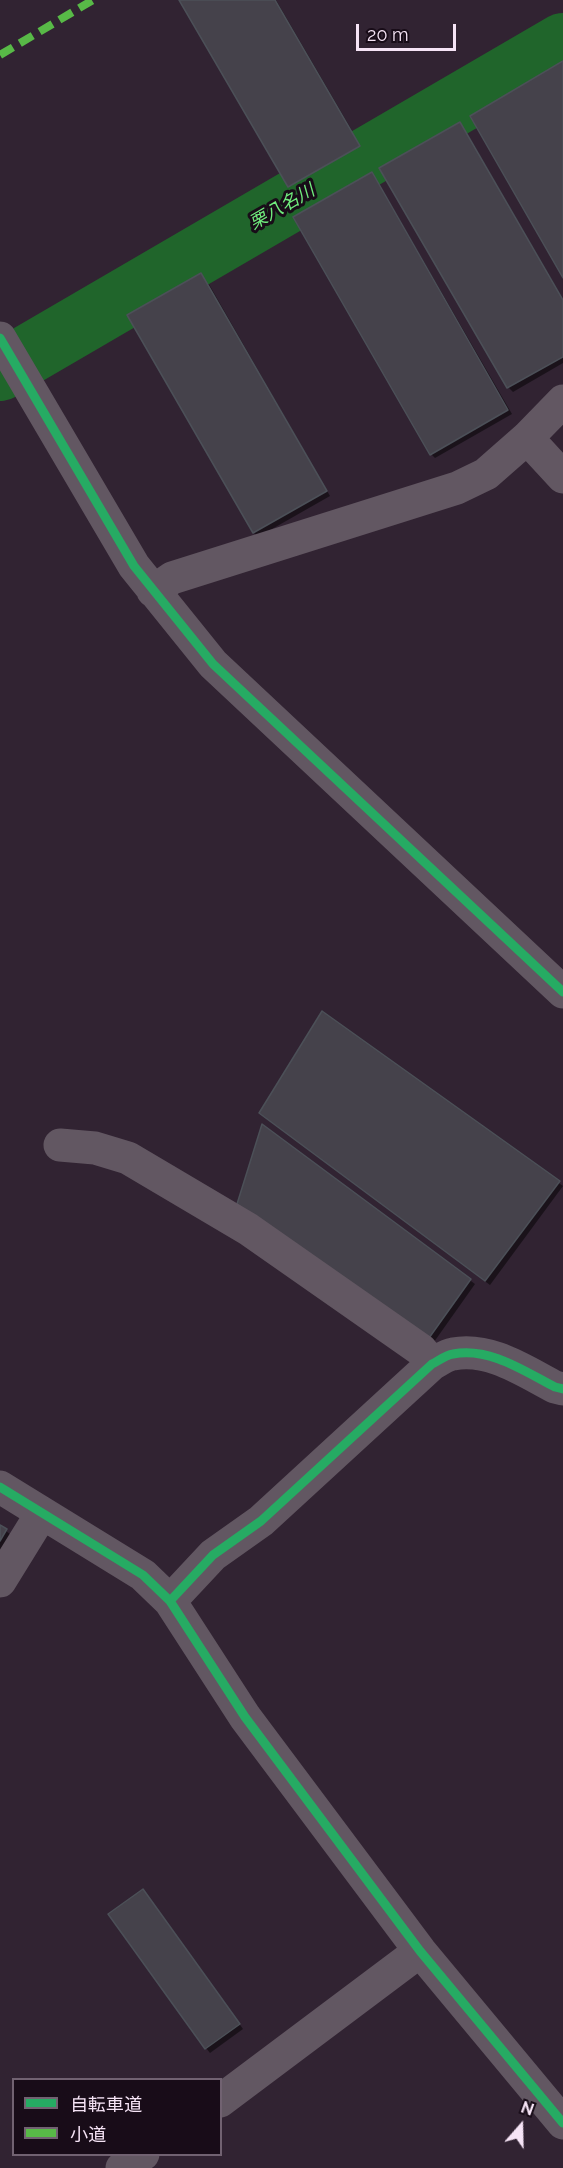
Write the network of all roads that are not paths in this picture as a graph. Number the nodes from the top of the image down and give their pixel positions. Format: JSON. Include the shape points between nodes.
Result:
{"nodes":[{"id":1,"x":3,"y":344,"type":"edge"},
{"id":2,"x":563,"y":401,"type":"edge"},
{"id":3,"x":527,"y":438,"type":"junction"},
{"id":4,"x":563,"y":477,"type":"edge"},
{"id":5,"x":153,"y":591,"type":"junction"},
{"id":6,"x":563,"y":992,"type":"edge"},
{"id":7,"x":60,"y":1145,"type":"dead end"},
{"id":8,"x":432,"y":1364,"type":"junction"},
{"id":9,"x":563,"y":1389,"type":"edge"},
{"id":10,"x":0,"y":1487,"type":"edge"},
{"id":11,"x":42,"y":1513,"type":"junction"},
{"id":12,"x":0,"y":1581,"type":"edge"},
{"id":13,"x":170,"y":1600,"type":"junction"},
{"id":14,"x":420,"y":1951,"type":"junction"},
{"id":15,"x":222,"y":2100,"type":"edge"},
{"id":16,"x":563,"y":2123,"type":"edge"},
{"id":17,"x":140,"y":2156,"type":"edge"},
{"id":18,"x":122,"y":2168,"type":"edge"}],
"edges":[{"from":1,"to":5,"type":"street","via":[[134,566]]},
{"from":2,"to":3,"type":"street"},
{"from":3,"to":4,"type":"street"},
{"from":3,"to":5,"type":"street","via":[[486,474],[458,488],[172,578]]},
{"from":5,"to":6,"type":"street","via":[[213,664]]},
{"from":7,"to":8,"type":"street","via":[[95,1148],[128,1158],[248,1229],[421,1350]]},
{"from":8,"to":9,"type":"street","via":[[451,1354],[471,1353],[502,1360]]},
{"from":8,"to":13,"type":"street","via":[[261,1521],[213,1555]]},
{"from":10,"to":11,"type":"street"},
{"from":11,"to":12,"type":"street"},
{"from":11,"to":13,"type":"street","via":[[143,1575]]},
{"from":13,"to":14,"type":"street","via":[[245,1717]]},
{"from":14,"to":15,"type":"street"},
{"from":14,"to":16,"type":"street"},
{"from":17,"to":18,"type":"street"}]}
